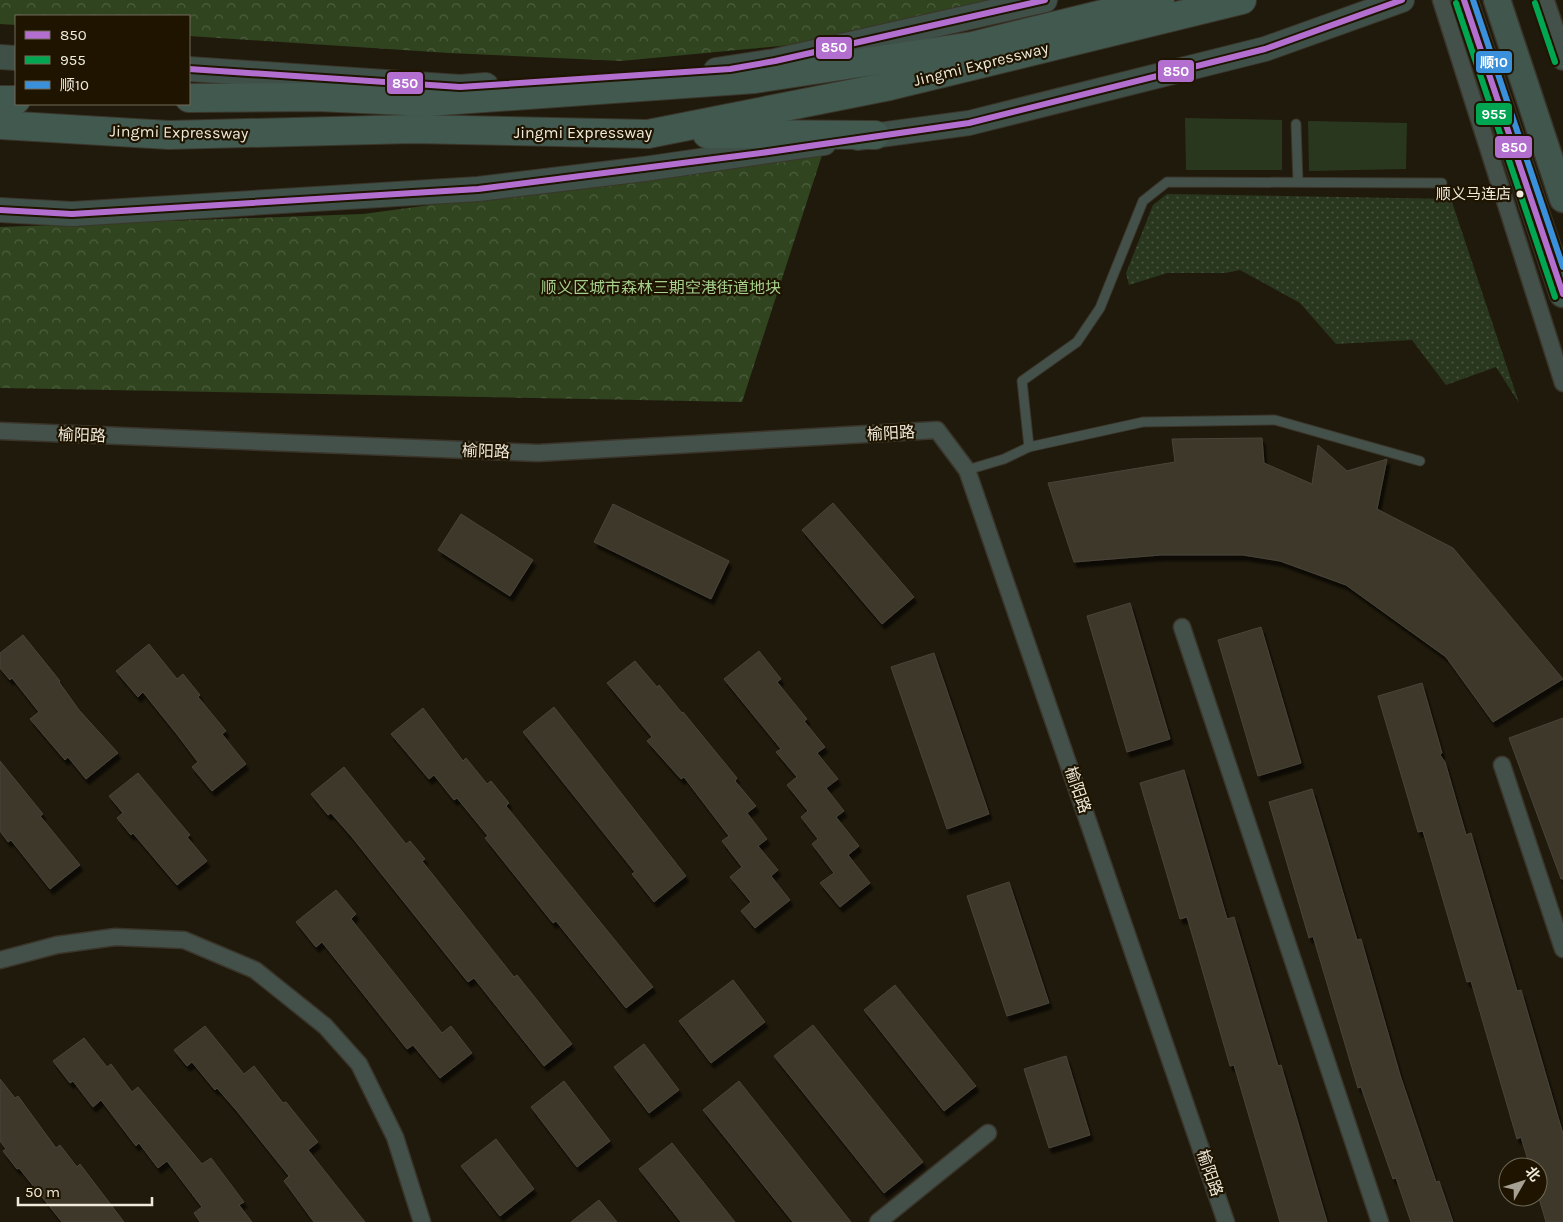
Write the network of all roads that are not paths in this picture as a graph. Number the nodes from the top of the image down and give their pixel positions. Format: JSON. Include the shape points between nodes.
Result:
{"nodes":[{"id":1,"x":1044,"y":0,"type":"edge"},
{"id":2,"x":1160,"y":0,"type":"edge"},
{"id":3,"x":1242,"y":0,"type":"edge"},
{"id":4,"x":1402,"y":0,"type":"edge"},
{"id":5,"x":1442,"y":0,"type":"edge"},
{"id":6,"x":1464,"y":0,"type":"edge"},
{"id":7,"x":1497,"y":0,"type":"edge"},
{"id":8,"x":1543,"y":0,"type":"edge"},
{"id":9,"x":0,"y":57,"type":"edge"},
{"id":10,"x":15,"y":58,"type":"edge"},
{"id":11,"x":1563,"y":59,"type":"edge"},
{"id":12,"x":190,"y":69,"type":"edge"},
{"id":13,"x":730,"y":69,"type":"junction"},
{"id":14,"x":700,"y":83,"type":"junction"},
{"id":15,"x":190,"y":98,"type":"edge"},
{"id":16,"x":0,"y":100,"type":"edge"},
{"id":17,"x":15,"y":100,"type":"edge"},
{"id":18,"x":1296,"y":124,"type":"dead end"},
{"id":19,"x":0,"y":125,"type":"edge"},
{"id":20,"x":648,"y":134,"type":"junction"},
{"id":21,"x":875,"y":135,"type":"junction"},
{"id":22,"x":1298,"y":182,"type":"junction"},
{"id":23,"x":1442,"y":183,"type":"dead end"},
{"id":24,"x":1563,"y":199,"type":"edge"},
{"id":25,"x":0,"y":210,"type":"edge"},
{"id":26,"x":1563,"y":294,"type":"edge"},
{"id":27,"x":1563,"y":383,"type":"edge"},
{"id":28,"x":0,"y":431,"type":"edge"},
{"id":29,"x":1030,"y":448,"type":"junction"},
{"id":30,"x":1420,"y":460,"type":"dead end"},
{"id":31,"x":967,"y":470,"type":"junction"},
{"id":32,"x":1182,"y":627,"type":"dead end"},
{"id":33,"x":1502,"y":765,"type":"dead end"},
{"id":34,"x":1563,"y":949,"type":"edge"},
{"id":35,"x":0,"y":960,"type":"edge"},
{"id":36,"x":988,"y":1133,"type":"dead end"},
{"id":37,"x":422,"y":1222,"type":"edge"},
{"id":38,"x":878,"y":1222,"type":"edge"},
{"id":39,"x":1226,"y":1222,"type":"edge"},
{"id":40,"x":1380,"y":1222,"type":"edge"}],
"edges":[{"from":1,"to":13,"type":"main road"},
{"from":2,"to":14,"type":"highway","name":"Jingmi Expressway","via":[[972,46],[755,79]]},
{"from":3,"to":20,"type":"highway","name":"Jingmi Expressway","via":[[890,86]]},
{"from":4,"to":21,"type":"main road","via":[[1265,49],[969,123]]},
{"from":5,"to":27,"type":"street"},
{"from":6,"to":26,"type":"main road"},
{"from":7,"to":24,"type":"main road"},
{"from":8,"to":11,"type":"street"},
{"from":9,"to":10,"type":"main road"},
{"from":12,"to":13,"type":"main road","via":[[460,87]]},
{"from":13,"to":14,"type":"highway"},
{"from":14,"to":15,"type":"highway","name":"Jingmi Expressway","via":[[428,102],[317,97]]},
{"from":16,"to":17,"type":"highway"},
{"from":18,"to":22,"type":"lane"},
{"from":19,"to":20,"type":"highway","name":"Jingmi Expressway","via":[[169,135],[413,129]]},
{"from":20,"to":21,"type":"highway"},
{"from":21,"to":25,"type":"main road","via":[[761,154],[478,189],[72,214]]},
{"from":22,"to":23,"type":"lane"},
{"from":22,"to":29,"type":"lane","via":[[1167,182],[1143,201],[1100,308],[1077,342],[1022,381]]},
{"from":28,"to":31,"type":"street","name":"榆阳路","via":[[538,453],[937,430]]},
{"from":29,"to":30,"type":"lane","via":[[1143,422],[1275,420]]},
{"from":29,"to":31,"type":"lane"},
{"from":31,"to":39,"type":"street","name":"榆阳路"},
{"from":32,"to":40,"type":"street"},
{"from":33,"to":34,"type":"street"},
{"from":35,"to":37,"type":"street","via":[[57,945],[115,937],[184,940],[255,970],[325,1026],[359,1064],[395,1137]]},
{"from":36,"to":38,"type":"street"}]}
